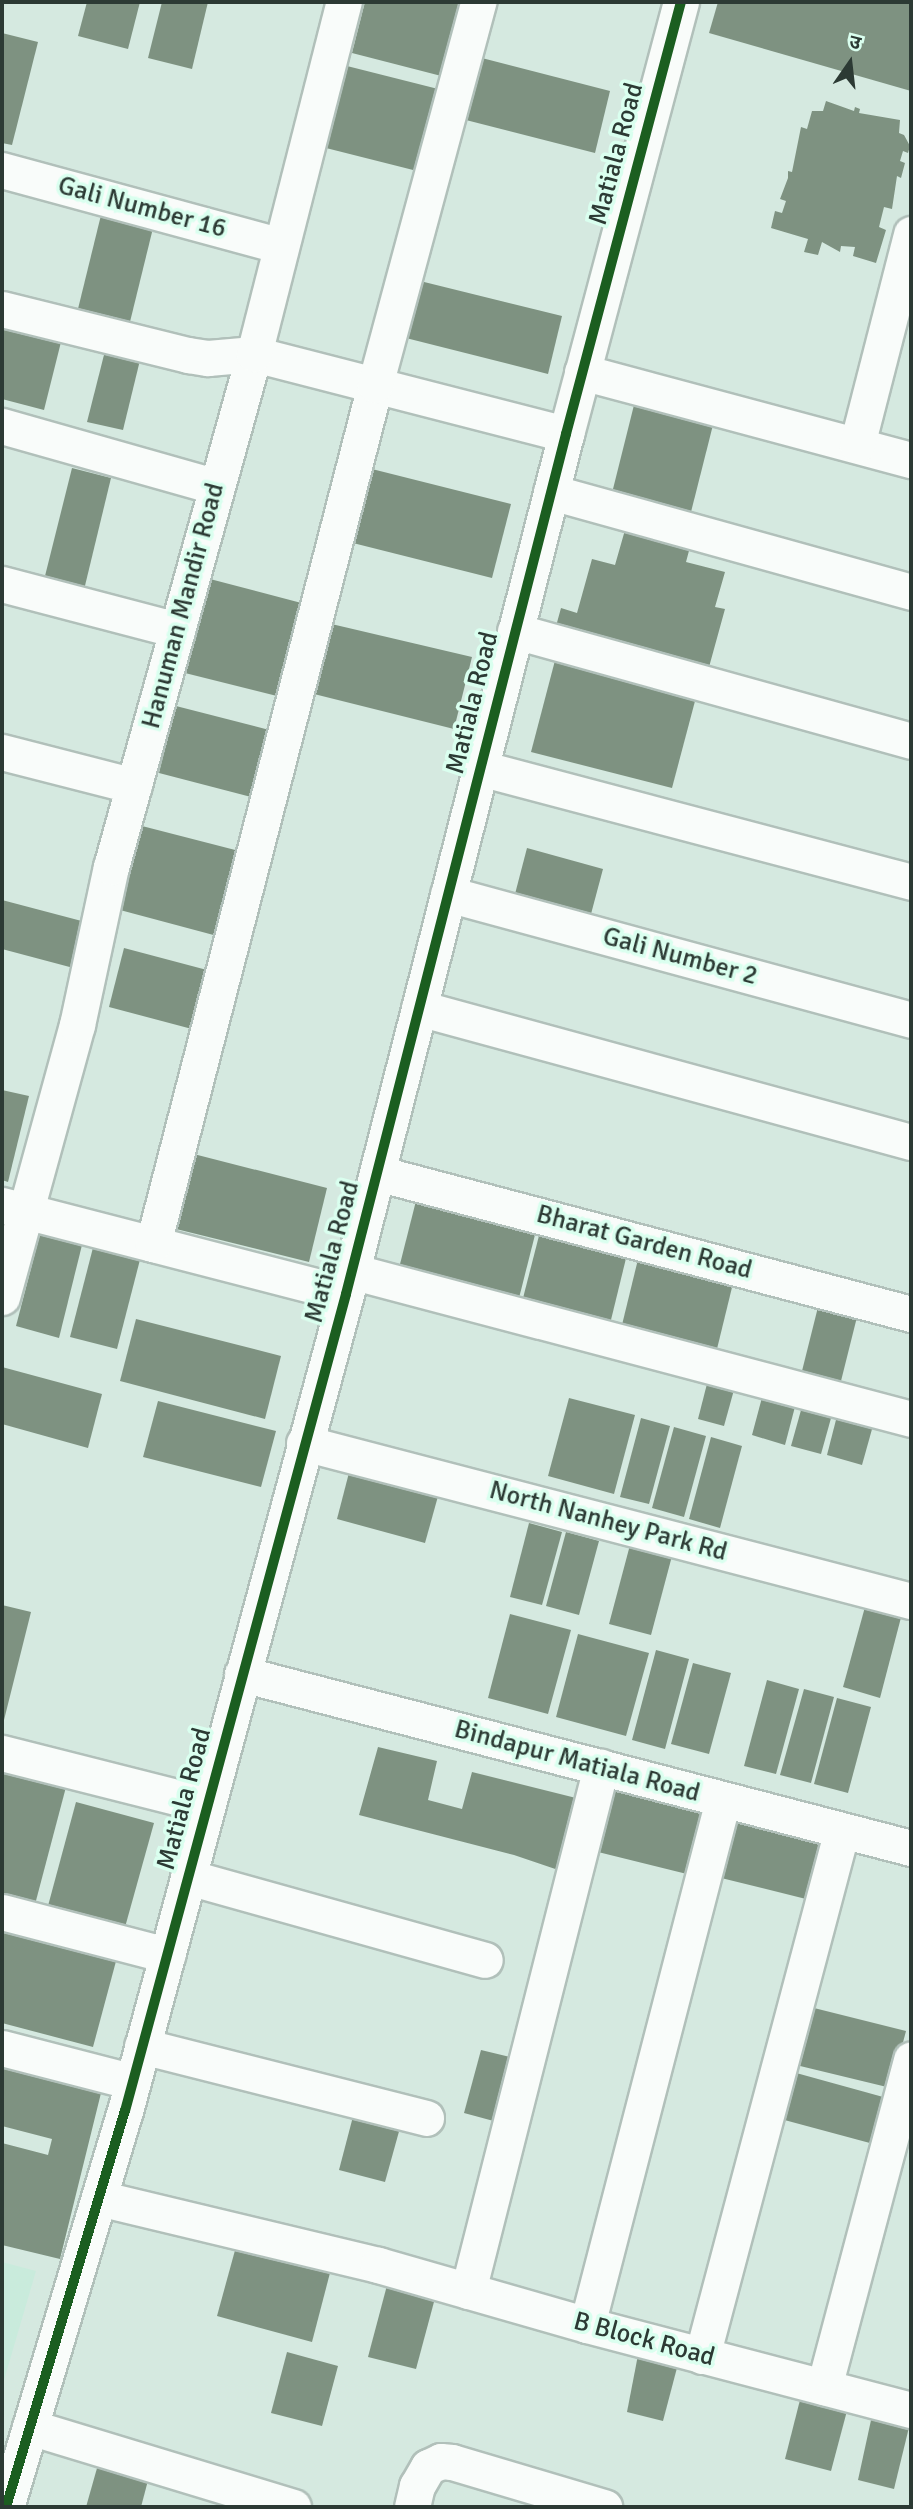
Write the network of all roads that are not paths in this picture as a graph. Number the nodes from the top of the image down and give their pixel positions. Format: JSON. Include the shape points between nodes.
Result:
{"nodes":[{"id":1,"x":344,"y":2,"type":"edge"},
{"id":2,"x":478,"y":2,"type":"edge"},
{"id":3,"x":681,"y":2,"type":"edge"},
{"id":4,"x":2,"y":170,"type":"edge"},
{"id":5,"x":911,"y":234,"type":"edge"},
{"id":6,"x":281,"y":246,"type":"junction"},
{"id":7,"x":2,"y":309,"type":"edge"},
{"id":8,"x":254,"y":354,"type":"junction"},
{"id":9,"x":582,"y":372,"type":"junction"},
{"id":10,"x":375,"y":385,"type":"junction"},
{"id":11,"x":2,"y":426,"type":"edge"},
{"id":12,"x":566,"y":434,"type":"junction"},
{"id":13,"x":857,"y":445,"type":"junction"},
{"id":14,"x":911,"y":460,"type":"edge"},
{"id":15,"x":216,"y":486,"type":"junction"},
{"id":16,"x":551,"y":492,"type":"junction"},
{"id":17,"x":2,"y":584,"type":"edge"},
{"id":18,"x":911,"y":592,"type":"edge"},
{"id":19,"x":177,"y":630,"type":"junction"},
{"id":20,"x":515,"y":631,"type":"junction"},
{"id":21,"x":911,"y":741,"type":"edge"},
{"id":22,"x":2,"y":752,"type":"edge"},
{"id":23,"x":480,"y":768,"type":"junction"},
{"id":24,"x":134,"y":786,"type":"junction"},
{"id":25,"x":911,"y":882,"type":"edge"},
{"id":26,"x":448,"y":894,"type":"junction"},
{"id":27,"x":419,"y":1008,"type":"junction"},
{"id":28,"x":911,"y":1020,"type":"edge"},
{"id":29,"x":911,"y":1142,"type":"edge"},
{"id":30,"x":377,"y":1173,"type":"junction"},
{"id":31,"x":14,"y":1208,"type":"edge"},
{"id":32,"x":153,"y":1244,"type":"junction"},
{"id":33,"x":348,"y":1283,"type":"junction"},
{"id":34,"x":2,"y":1297,"type":"edge"},
{"id":35,"x":911,"y":1314,"type":"edge"},
{"id":36,"x":911,"y":1419,"type":"edge"},
{"id":37,"x":304,"y":1443,"type":"junction"},
{"id":38,"x":911,"y":1601,"type":"edge"},
{"id":39,"x":242,"y":1674,"type":"junction"},
{"id":40,"x":2,"y":1753,"type":"edge"},
{"id":41,"x":601,"y":1768,"type":"junction"},
{"id":42,"x":723,"y":1800,"type":"junction"},
{"id":43,"x":207,"y":1805,"type":"junction"},
{"id":44,"x":842,"y":1830,"type":"junction"},
{"id":45,"x":911,"y":1848,"type":"edge"},
{"id":46,"x":188,"y":1877,"type":"junction"},
{"id":47,"x":2,"y":1912,"type":"edge"},
{"id":48,"x":167,"y":1955,"type":"junction"},
{"id":49,"x":485,"y":1961,"type":"dead end"},
{"id":50,"x":142,"y":2046,"type":"junction"},
{"id":51,"x":2,"y":2048,"type":"edge"},
{"id":52,"x":911,"y":2059,"type":"edge"},
{"id":53,"x":133,"y":2082,"type":"junction"},
{"id":54,"x":426,"y":2118,"type":"dead end"},
{"id":55,"x":99,"y":2199,"type":"junction"},
{"id":56,"x":468,"y":2291,"type":"junction"},
{"id":57,"x":587,"y":2325,"type":"junction"},
{"id":58,"x":702,"y":2356,"type":"junction"},
{"id":59,"x":824,"y":2387,"type":"junction"},
{"id":60,"x":911,"y":2410,"type":"edge"},
{"id":61,"x":30,"y":2427,"type":"junction"},
{"id":62,"x":6,"y":2507,"type":"edge"},
{"id":63,"x":293,"y":2507,"type":"edge"},
{"id":64,"x":412,"y":2507,"type":"edge"},
{"id":65,"x":604,"y":2507,"type":"edge"}],
"edges":[{"from":1,"to":6,"type":"street","name":"Hanuman Mandir Road"},
{"from":2,"to":10,"type":"street"},
{"from":3,"to":9,"type":"street","name":"Matiala Road"},
{"from":4,"to":6,"type":"street","name":"Gali Number 16"},
{"from":5,"to":13,"type":"street"},
{"from":6,"to":8,"type":"street","name":"Hanuman Mandir Road"},
{"from":7,"to":8,"type":"street","via":[[188,355]]},
{"from":8,"to":10,"type":"street"},
{"from":8,"to":15,"type":"street","name":"Hanuman Mandir Road"},
{"from":9,"to":12,"type":"street","name":"Matiala Road"},
{"from":9,"to":13,"type":"street"},
{"from":10,"to":12,"type":"street"},
{"from":10,"to":32,"type":"street"},
{"from":11,"to":15,"type":"street"},
{"from":12,"to":16,"type":"street","name":"Matiala Road"},
{"from":13,"to":14,"type":"street"},
{"from":15,"to":19,"type":"street","name":"Hanuman Mandir Road"},
{"from":16,"to":18,"type":"street"},
{"from":16,"to":20,"type":"street","name":"Matiala Road"},
{"from":17,"to":19,"type":"street"},
{"from":19,"to":24,"type":"street","name":"Hanuman Mandir Road"},
{"from":20,"to":21,"type":"street"},
{"from":20,"to":23,"type":"street","name":"Matiala Road"},
{"from":22,"to":24,"type":"street"},
{"from":23,"to":25,"type":"street"},
{"from":23,"to":26,"type":"street","name":"Matiala Road"},
{"from":24,"to":31,"type":"street","name":"Hanuman Mandir Road","via":[[111,867],[77,1025]]},
{"from":26,"to":27,"type":"street","name":"Matiala Road"},
{"from":26,"to":28,"type":"street","name":"Gali Number 2"},
{"from":27,"to":29,"type":"street"},
{"from":27,"to":30,"type":"street","name":"Matiala Road"},
{"from":30,"to":33,"type":"street","name":"Matiala Road"},
{"from":30,"to":35,"type":"street","name":"Bharat Garden Road"},
{"from":31,"to":32,"type":"street"},
{"from":31,"to":34,"type":"street","name":"Hanuman Mandir Road"},
{"from":32,"to":33,"type":"street"},
{"from":33,"to":36,"type":"street"},
{"from":33,"to":37,"type":"street","name":"Matiala Road"},
{"from":37,"to":38,"type":"street","name":"North Nanhey Park Rd"},
{"from":37,"to":39,"type":"street","name":"Matiala Road"},
{"from":39,"to":41,"type":"street","name":"Bindapur Matiala Road"},
{"from":39,"to":43,"type":"street","name":"Matiala Road"},
{"from":40,"to":43,"type":"street"},
{"from":41,"to":42,"type":"street","name":"Bindapur Matiala Road"},
{"from":41,"to":56,"type":"street"},
{"from":42,"to":44,"type":"street","name":"Bindapur Matiala Road"},
{"from":42,"to":57,"type":"street"},
{"from":43,"to":46,"type":"street","name":"Matiala Road"},
{"from":44,"to":45,"type":"street","name":"Bindapur Matiala Road"},
{"from":44,"to":58,"type":"street"},
{"from":46,"to":48,"type":"street","name":"Matiala Road"},
{"from":46,"to":49,"type":"street"},
{"from":47,"to":48,"type":"street"},
{"from":48,"to":50,"type":"street","name":"Matiala Road"},
{"from":50,"to":53,"type":"street","name":"Matiala Road"},
{"from":50,"to":54,"type":"street"},
{"from":51,"to":53,"type":"street"},
{"from":52,"to":59,"type":"street"},
{"from":53,"to":55,"type":"street","name":"Matiala Road"},
{"from":55,"to":56,"type":"street","name":"B Block Road"},
{"from":55,"to":61,"type":"street","name":"Matiala Road"},
{"from":56,"to":57,"type":"street","name":"B Block Road"},
{"from":57,"to":58,"type":"street","name":"B Block Road"},
{"from":58,"to":59,"type":"street","name":"B Block Road"},
{"from":59,"to":60,"type":"street","name":"B Block Road"},
{"from":61,"to":62,"type":"street","name":"Matiala Road"},
{"from":61,"to":63,"type":"street"},
{"from":64,"to":65,"type":"street","via":[[428,2467],[441,2461]]}]}
